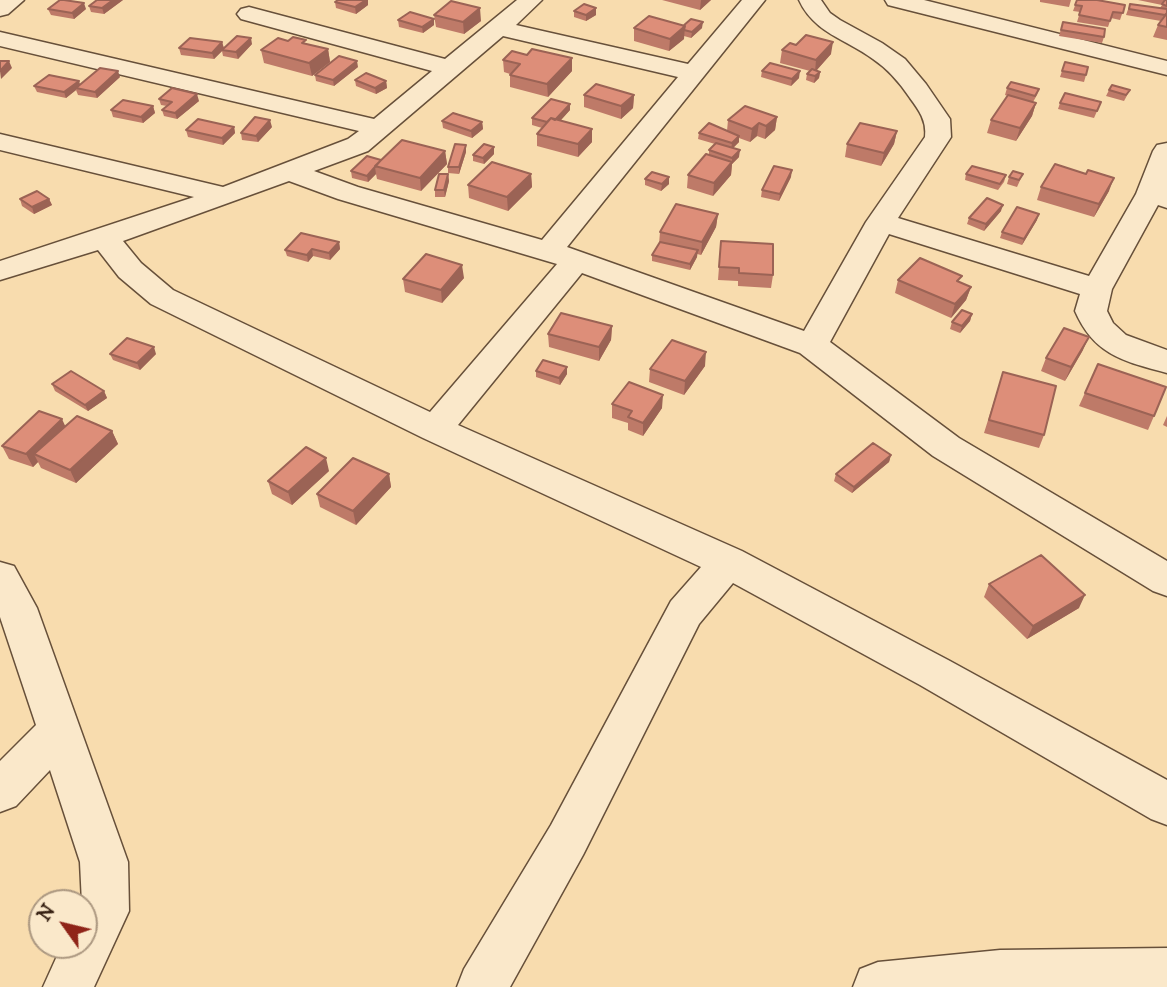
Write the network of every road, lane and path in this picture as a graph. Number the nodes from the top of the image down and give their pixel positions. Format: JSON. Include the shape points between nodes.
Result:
{"nodes":[{"id":1,"x":13,"y":0,"type":"edge"},
{"id":2,"x":531,"y":0,"type":"edge"},
{"id":3,"x":754,"y":0,"type":"edge"},
{"id":4,"x":810,"y":0,"type":"edge"},
{"id":5,"x":896,"y":0,"type":"edge"},
{"id":6,"x":1014,"y":0,"type":"edge"},
{"id":7,"x":0,"y":9,"type":"edge"},
{"id":8,"x":249,"y":14,"type":"dead end"},
{"id":9,"x":1003,"y":26,"type":"junction"},
{"id":10,"x":499,"y":28,"type":"junction"},
{"id":11,"x":0,"y":39,"type":"edge"},
{"id":12,"x":450,"y":68,"type":"junction"},
{"id":13,"x":1167,"y":68,"type":"edge"},
{"id":14,"x":694,"y":73,"type":"junction"},
{"id":15,"x":380,"y":128,"type":"junction"},
{"id":16,"x":0,"y":142,"type":"edge"},
{"id":17,"x":1167,"y":151,"type":"edge"},
{"id":18,"x":289,"y":172,"type":"junction"},
{"id":19,"x":225,"y":195,"type":"junction"},
{"id":20,"x":1159,"y":196,"type":"edge"},
{"id":21,"x":881,"y":222,"type":"junction"},
{"id":22,"x":104,"y":238,"type":"junction"},
{"id":23,"x":562,"y":256,"type":"junction"},
{"id":24,"x":0,"y":271,"type":"edge"},
{"id":25,"x":1097,"y":289,"type":"junction"},
{"id":26,"x":812,"y":345,"type":"junction"},
{"id":27,"x":1167,"y":362,"type":"edge"},
{"id":28,"x":435,"y":429,"type":"junction"},
{"id":29,"x":728,"y":562,"type":"junction"},
{"id":30,"x":0,"y":576,"type":"edge"},
{"id":31,"x":1167,"y":580,"type":"edge"},
{"id":32,"x":59,"y":732,"type":"junction"},
{"id":33,"x":0,"y":791,"type":"edge"},
{"id":34,"x":1167,"y":804,"type":"edge"},
{"id":35,"x":1167,"y":973,"type":"edge"},
{"id":36,"x":68,"y":987,"type":"edge"},
{"id":37,"x":482,"y":987,"type":"edge"},
{"id":38,"x":878,"y":987,"type":"edge"}],
"edges":[{"from":1,"to":7,"type":"street"},
{"from":2,"to":10,"type":"street"},
{"from":3,"to":14,"type":"street"},
{"from":4,"to":21,"type":"street","via":[[816,13],[829,23],[882,53],[905,72],[940,128]]},
{"from":5,"to":9,"type":"street"},
{"from":6,"to":9,"type":"street"},
{"from":8,"to":12,"type":"street"},
{"from":9,"to":13,"type":"street"},
{"from":10,"to":12,"type":"street"},
{"from":10,"to":14,"type":"street"},
{"from":11,"to":15,"type":"street"},
{"from":12,"to":15,"type":"street"},
{"from":14,"to":23,"type":"street"},
{"from":15,"to":18,"type":"street","via":[[350,148]]},
{"from":16,"to":19,"type":"street"},
{"from":17,"to":20,"type":"street"},
{"from":18,"to":19,"type":"street"},
{"from":18,"to":23,"type":"street"},
{"from":19,"to":22,"type":"street"},
{"from":20,"to":25,"type":"street"},
{"from":21,"to":25,"type":"street"},
{"from":21,"to":26,"type":"street"},
{"from":22,"to":24,"type":"street"},
{"from":22,"to":28,"type":"street","via":[[130,270],[162,297]]},
{"from":23,"to":26,"type":"street"},
{"from":23,"to":28,"type":"street"},
{"from":25,"to":27,"type":"street","via":[[1091,311],[1099,329],[1115,344]]},
{"from":26,"to":31,"type":"street","via":[[946,447]]},
{"from":28,"to":29,"type":"street"},
{"from":29,"to":34,"type":"street"},
{"from":29,"to":37,"type":"street","via":[[685,613],[568,840]]},
{"from":30,"to":32,"type":"street","via":[[17,608]]},
{"from":32,"to":33,"type":"street"},
{"from":32,"to":36,"type":"street","via":[[104,862],[105,911]]},
{"from":35,"to":38,"type":"street","via":[[1000,975]]}]}
